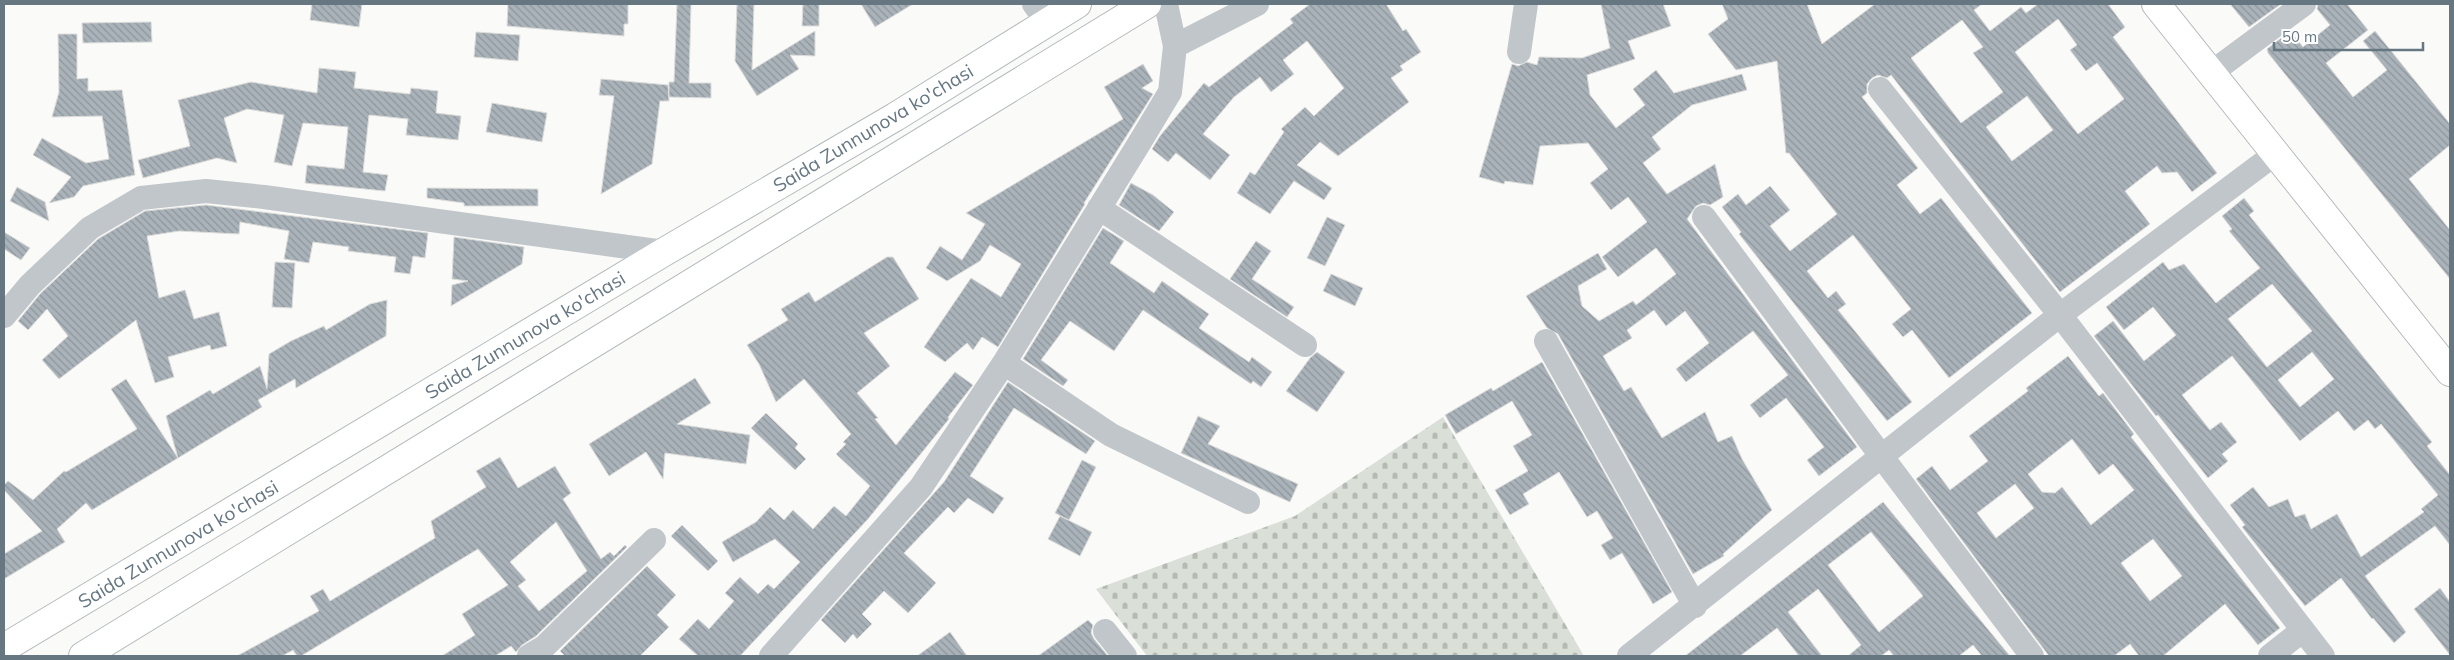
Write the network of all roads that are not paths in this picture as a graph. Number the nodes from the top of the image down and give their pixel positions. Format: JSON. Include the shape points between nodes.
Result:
{"nodes":[{"id":1,"x":1077,"y":4,"type":"edge"},
{"id":2,"x":1147,"y":4,"type":"edge"},
{"id":3,"x":1166,"y":4,"type":"edge"},
{"id":4,"x":1257,"y":4,"type":"edge"},
{"id":5,"x":1526,"y":4,"type":"edge"},
{"id":6,"x":2156,"y":4,"type":"edge"},
{"id":7,"x":2304,"y":4,"type":"edge"},
{"id":8,"x":1040,"y":13,"type":"edge"},
{"id":9,"x":1175,"y":46,"type":"junction"},
{"id":10,"x":1519,"y":52,"type":"dead end"},
{"id":11,"x":2211,"y":73,"type":"junction"},
{"id":12,"x":1880,"y":90,"type":"dead end"},
{"id":13,"x":895,"y":116,"type":"junction"},
{"id":14,"x":914,"y":148,"type":"junction"},
{"id":15,"x":2275,"y":154,"type":"junction"},
{"id":16,"x":1100,"y":208,"type":"junction"},
{"id":17,"x":1704,"y":216,"type":"dead end"},
{"id":18,"x":664,"y":252,"type":"junction"},
{"id":19,"x":2060,"y":315,"type":"junction"},
{"id":20,"x":4,"y":316,"type":"edge"},
{"id":21,"x":1546,"y":340,"type":"dead end"},
{"id":22,"x":1305,"y":345,"type":"dead end"},
{"id":23,"x":1004,"y":363,"type":"junction"},
{"id":24,"x":2450,"y":372,"type":"edge"},
{"id":25,"x":1882,"y":457,"type":"junction"},
{"id":26,"x":1248,"y":502,"type":"dead end"},
{"id":27,"x":654,"y":540,"type":"dead end"},
{"id":28,"x":1695,"y":606,"type":"junction"},
{"id":29,"x":2303,"y":630,"type":"junction"},
{"id":30,"x":1105,"y":631,"type":"dead end"},
{"id":31,"x":8,"y":640,"type":"edge"},
{"id":32,"x":542,"y":653,"type":"edge"},
{"id":33,"x":83,"y":656,"type":"edge"},
{"id":34,"x":771,"y":656,"type":"edge"},
{"id":35,"x":1124,"y":656,"type":"edge"},
{"id":36,"x":1629,"y":656,"type":"edge"},
{"id":37,"x":2032,"y":656,"type":"edge"},
{"id":38,"x":2270,"y":656,"type":"edge"},
{"id":39,"x":2324,"y":656,"type":"edge"}],
"edges":[{"from":1,"to":8,"type":"main road","name":"Saida Zunnunova ko'chasi"},
{"from":2,"to":14,"type":"main road","name":"Saida Zunnunova ko'chasi"},
{"from":3,"to":9,"type":"street"},
{"from":4,"to":9,"type":"street"},
{"from":5,"to":10,"type":"street"},
{"from":6,"to":11,"type":"main road"},
{"from":7,"to":11,"type":"street"},
{"from":8,"to":13,"type":"main road","name":"Saida Zunnunova ko'chasi"},
{"from":9,"to":16,"type":"street","via":[[1170,92]]},
{"from":11,"to":15,"type":"main road"},
{"from":12,"to":19,"type":"street"},
{"from":13,"to":14,"type":"main road"},
{"from":13,"to":18,"type":"main road","name":"Saida Zunnunova ko'chasi"},
{"from":14,"to":33,"type":"main road","name":"Saida Zunnunova ko'chasi"},
{"from":15,"to":19,"type":"street"},
{"from":15,"to":24,"type":"main road"},
{"from":16,"to":22,"type":"street"},
{"from":16,"to":23,"type":"street"},
{"from":17,"to":25,"type":"street"},
{"from":18,"to":20,"type":"street","via":[[264,196],[206,191],[141,198],[90,228],[30,285]]},
{"from":18,"to":31,"type":"main road","name":"Saida Zunnunova ko'chasi"},
{"from":19,"to":25,"type":"street"},
{"from":19,"to":29,"type":"street"},
{"from":21,"to":28,"type":"street"},
{"from":23,"to":26,"type":"street","via":[[1111,435]]},
{"from":23,"to":34,"type":"street","via":[[921,487]]},
{"from":25,"to":28,"type":"street"},
{"from":25,"to":37,"type":"street"},
{"from":27,"to":32,"type":"street"},
{"from":28,"to":36,"type":"street"},
{"from":29,"to":38,"type":"street"},
{"from":29,"to":39,"type":"street"},
{"from":30,"to":35,"type":"street"}]}
